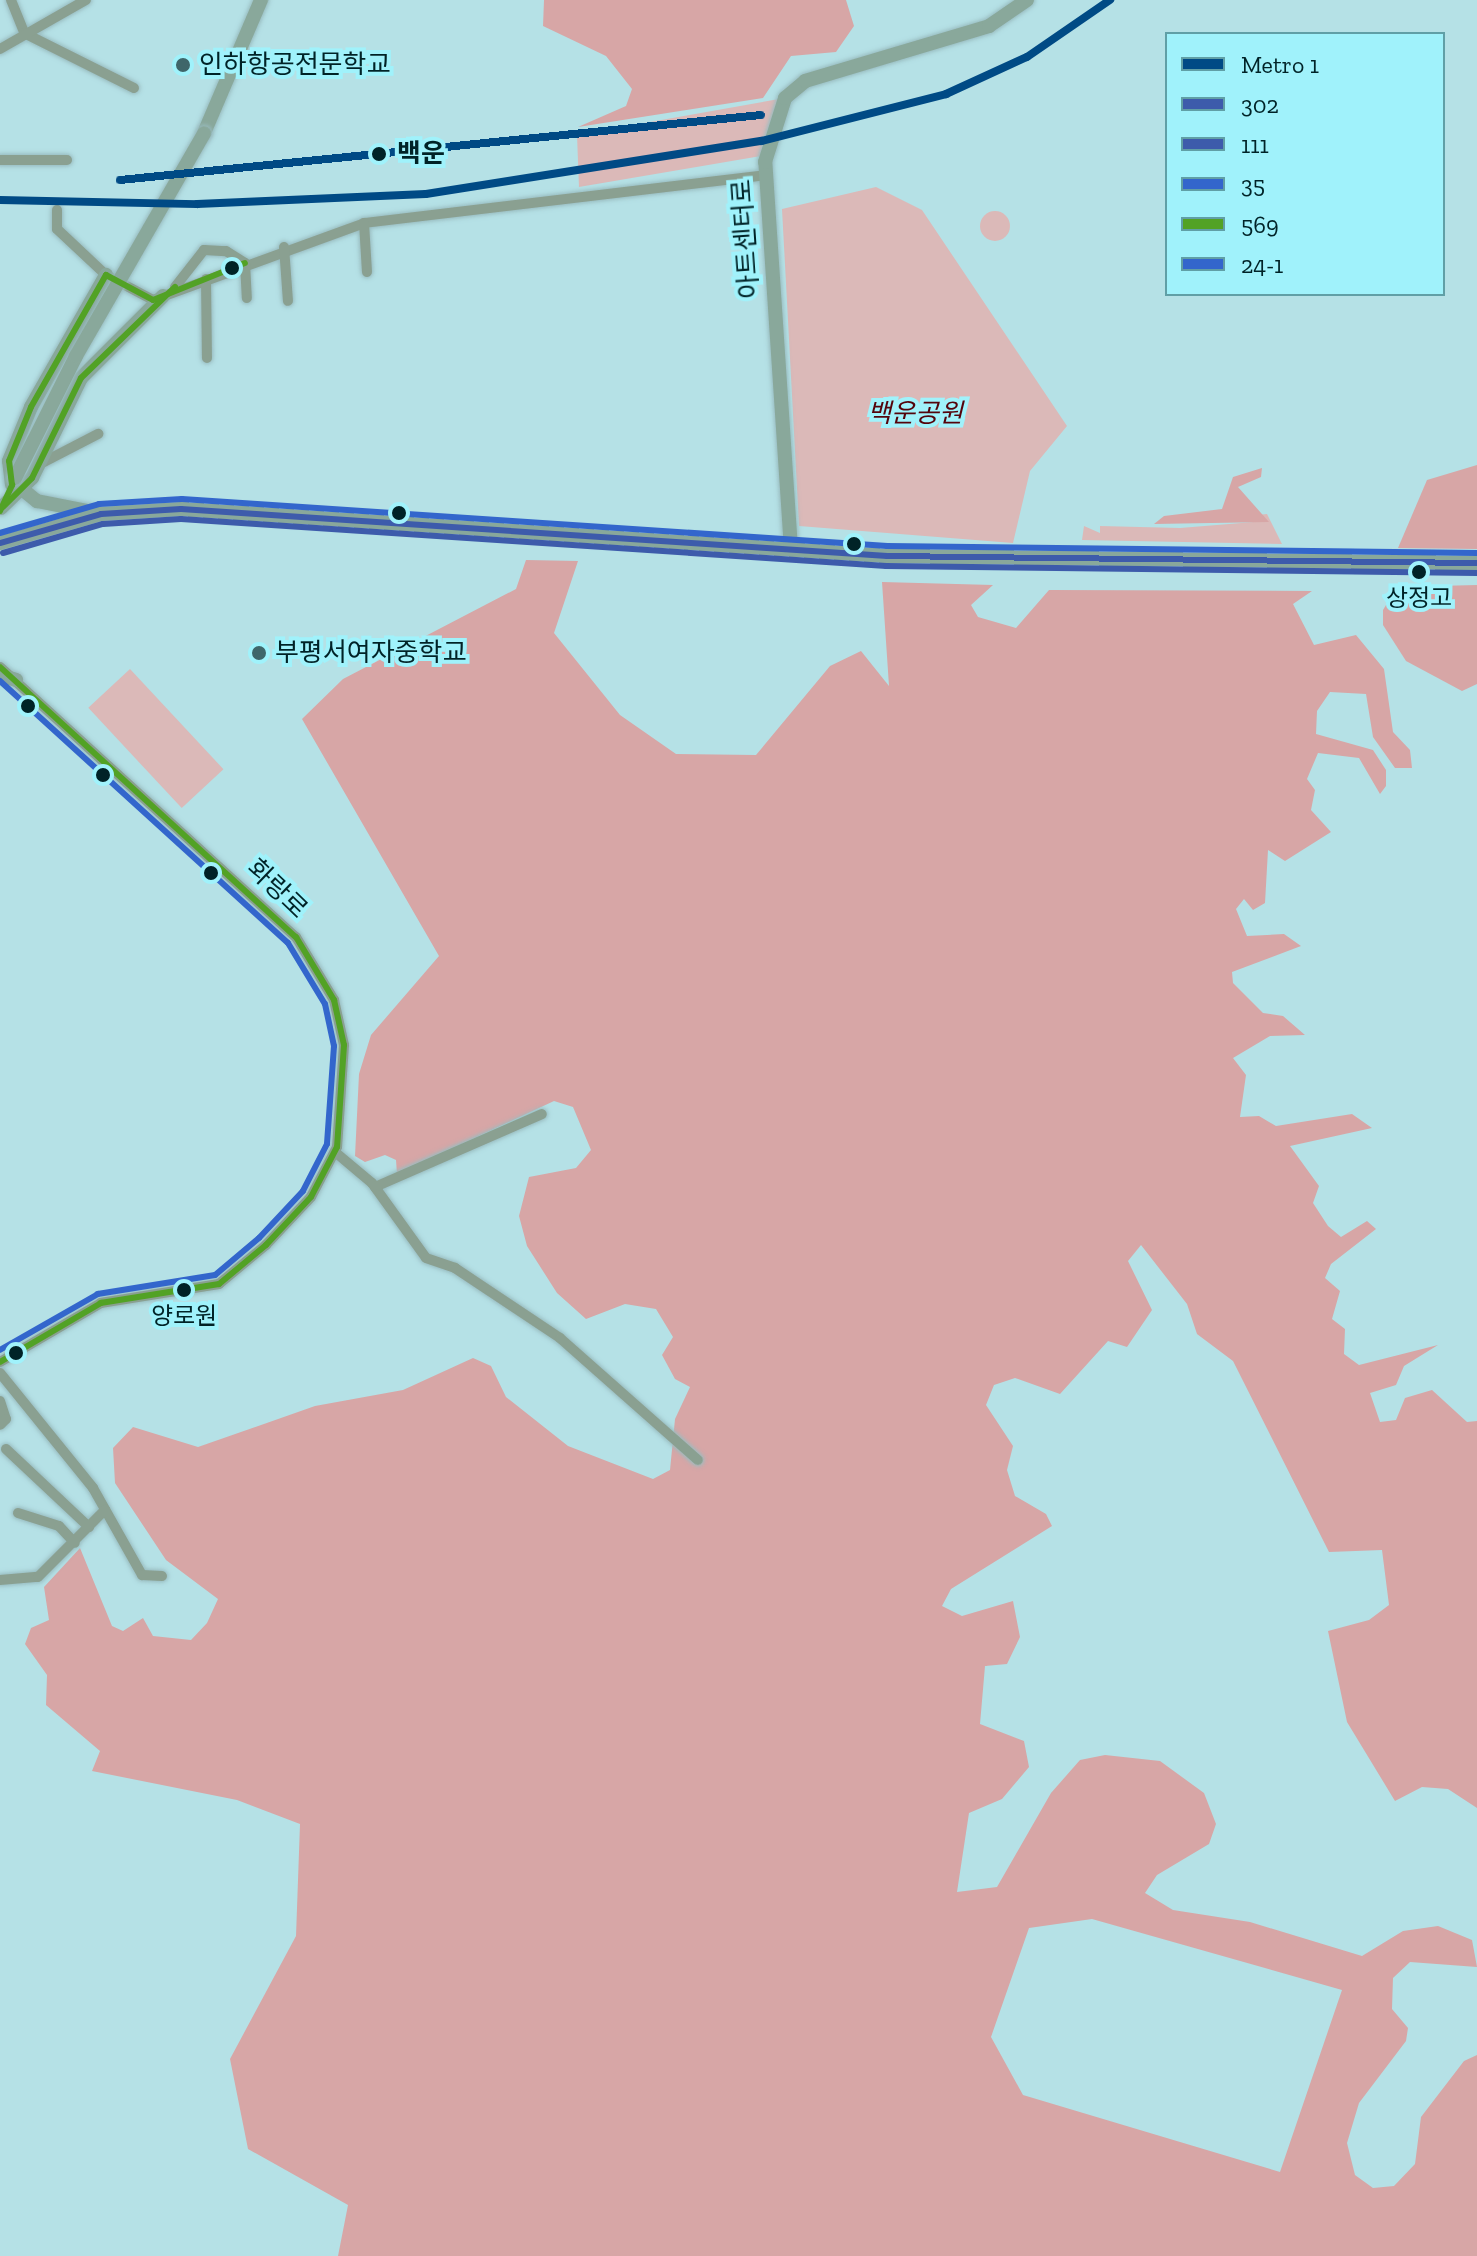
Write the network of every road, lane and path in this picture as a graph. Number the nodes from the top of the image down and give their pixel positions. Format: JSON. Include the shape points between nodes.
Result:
{"nodes":[{"id":1,"x":11,"y":0,"type":"edge"},
{"id":2,"x":86,"y":0,"type":"edge"},
{"id":3,"x":261,"y":0,"type":"edge"},
{"id":4,"x":1027,"y":0,"type":"edge"},
{"id":5,"x":28,"y":35,"type":"junction"},
{"id":6,"x":0,"y":49,"type":"edge"},
{"id":7,"x":134,"y":88,"type":"dead end"},
{"id":8,"x":0,"y":160,"type":"edge"},
{"id":9,"x":67,"y":160,"type":"dead end"},
{"id":10,"x":766,"y":175,"type":"junction"},
{"id":11,"x":57,"y":210,"type":"dead end"},
{"id":12,"x":364,"y":223,"type":"junction"},
{"id":13,"x":284,"y":247,"type":"junction"},
{"id":14,"x":245,"y":263,"type":"junction"},
{"id":15,"x":367,"y":272,"type":"dead end"},
{"id":16,"x":106,"y":275,"type":"junction"},
{"id":17,"x":206,"y":279,"type":"junction"},
{"id":18,"x":169,"y":291,"type":"junction"},
{"id":19,"x":247,"y":298,"type":"dead end"},
{"id":20,"x":288,"y":301,"type":"dead end"},
{"id":21,"x":207,"y":358,"type":"dead end"},
{"id":22,"x":98,"y":434,"type":"dead end"},
{"id":23,"x":35,"y":471,"type":"junction"},
{"id":24,"x":12,"y":486,"type":"edge"},
{"id":25,"x":1,"y":510,"type":"edge"},
{"id":26,"x":101,"y":514,"type":"junction"},
{"id":27,"x":0,"y":543,"type":"edge"},
{"id":28,"x":791,"y":549,"type":"junction"},
{"id":29,"x":1477,"y":563,"type":"edge"},
{"id":30,"x":0,"y":667,"type":"edge"},
{"id":31,"x":0,"y":675,"type":"edge"},
{"id":32,"x":16,"y":680,"type":"junction"},
{"id":33,"x":542,"y":1114,"type":"dead end"},
{"id":34,"x":335,"y":1152,"type":"junction"},
{"id":35,"x":375,"y":1187,"type":"junction"},
{"id":36,"x":0,"y":1362,"type":"edge"},
{"id":37,"x":0,"y":1373,"type":"edge"},
{"id":38,"x":0,"y":1401,"type":"edge"},
{"id":39,"x":0,"y":1425,"type":"edge"},
{"id":40,"x":6,"y":1449,"type":"dead end"},
{"id":41,"x":698,"y":1460,"type":"dead end"},
{"id":42,"x":105,"y":1510,"type":"junction"},
{"id":43,"x":18,"y":1513,"type":"dead end"},
{"id":44,"x":89,"y":1527,"type":"junction"},
{"id":45,"x":75,"y":1543,"type":"junction"},
{"id":46,"x":162,"y":1576,"type":"dead end"},
{"id":47,"x":0,"y":1580,"type":"edge"}],
"edges":[{"from":1,"to":5,"type":"street"},
{"from":2,"to":5,"type":"street"},
{"from":3,"to":24,"type":"main road","bridge":true,"via":[[204,133]]},
{"from":4,"to":10,"type":"main road","name":"아트센터로","via":[[989,26],[805,81],[785,98]]},
{"from":5,"to":6,"type":"street"},
{"from":5,"to":7,"type":"street"},
{"from":8,"to":9,"type":"street"},
{"from":10,"to":12,"type":"street"},
{"from":10,"to":28,"type":"main road","name":"아트센터로"},
{"from":11,"to":16,"type":"street","via":[[57,229]]},
{"from":12,"to":13,"type":"street"},
{"from":12,"to":15,"type":"street"},
{"from":13,"to":14,"type":"street"},
{"from":13,"to":20,"type":"street"},
{"from":14,"to":17,"type":"street"},
{"from":14,"to":18,"type":"street","via":[[226,251],[204,250]]},
{"from":14,"to":19,"type":"street"},
{"from":16,"to":18,"type":"street","via":[[144,298]]},
{"from":16,"to":24,"type":"main road","via":[[31,407],[9,461]]},
{"from":17,"to":18,"type":"street"},
{"from":17,"to":21,"type":"street"},
{"from":18,"to":23,"type":"main road","via":[[81,378]]},
{"from":22,"to":23,"type":"street"},
{"from":23,"to":24,"type":"main road"},
{"from":23,"to":26,"type":"main road","via":[[42,493]]},
{"from":24,"to":25,"type":"main road"},
{"from":24,"to":26,"type":"main road","via":[[37,501]]},
{"from":26,"to":27,"type":"main road"},
{"from":26,"to":28,"type":"main road","via":[[181,509]]},
{"from":28,"to":29,"type":"main road"},
{"from":30,"to":32,"type":"street","name":"화랑로"},
{"from":31,"to":32,"type":"main road"},
{"from":32,"to":34,"type":"street","name":"화랑로","via":[[273,913],[318,967],[344,1045]]},
{"from":33,"to":35,"type":"street"},
{"from":34,"to":35,"type":"street"},
{"from":34,"to":36,"type":"street","name":"화랑로","via":[[311,1197],[219,1284],[101,1303]]},
{"from":35,"to":41,"type":"street","via":[[426,1258],[455,1268],[572,1347]]},
{"from":37,"to":42,"type":"street"},
{"from":38,"to":39,"type":"street","via":[[6,1419]]},
{"from":40,"to":44,"type":"street"},
{"from":42,"to":44,"type":"street"},
{"from":42,"to":46,"type":"street","via":[[142,1575]]},
{"from":43,"to":45,"type":"street","via":[[59,1526]]},
{"from":44,"to":45,"type":"street"},
{"from":45,"to":47,"type":"street","via":[[38,1577]]}]}
